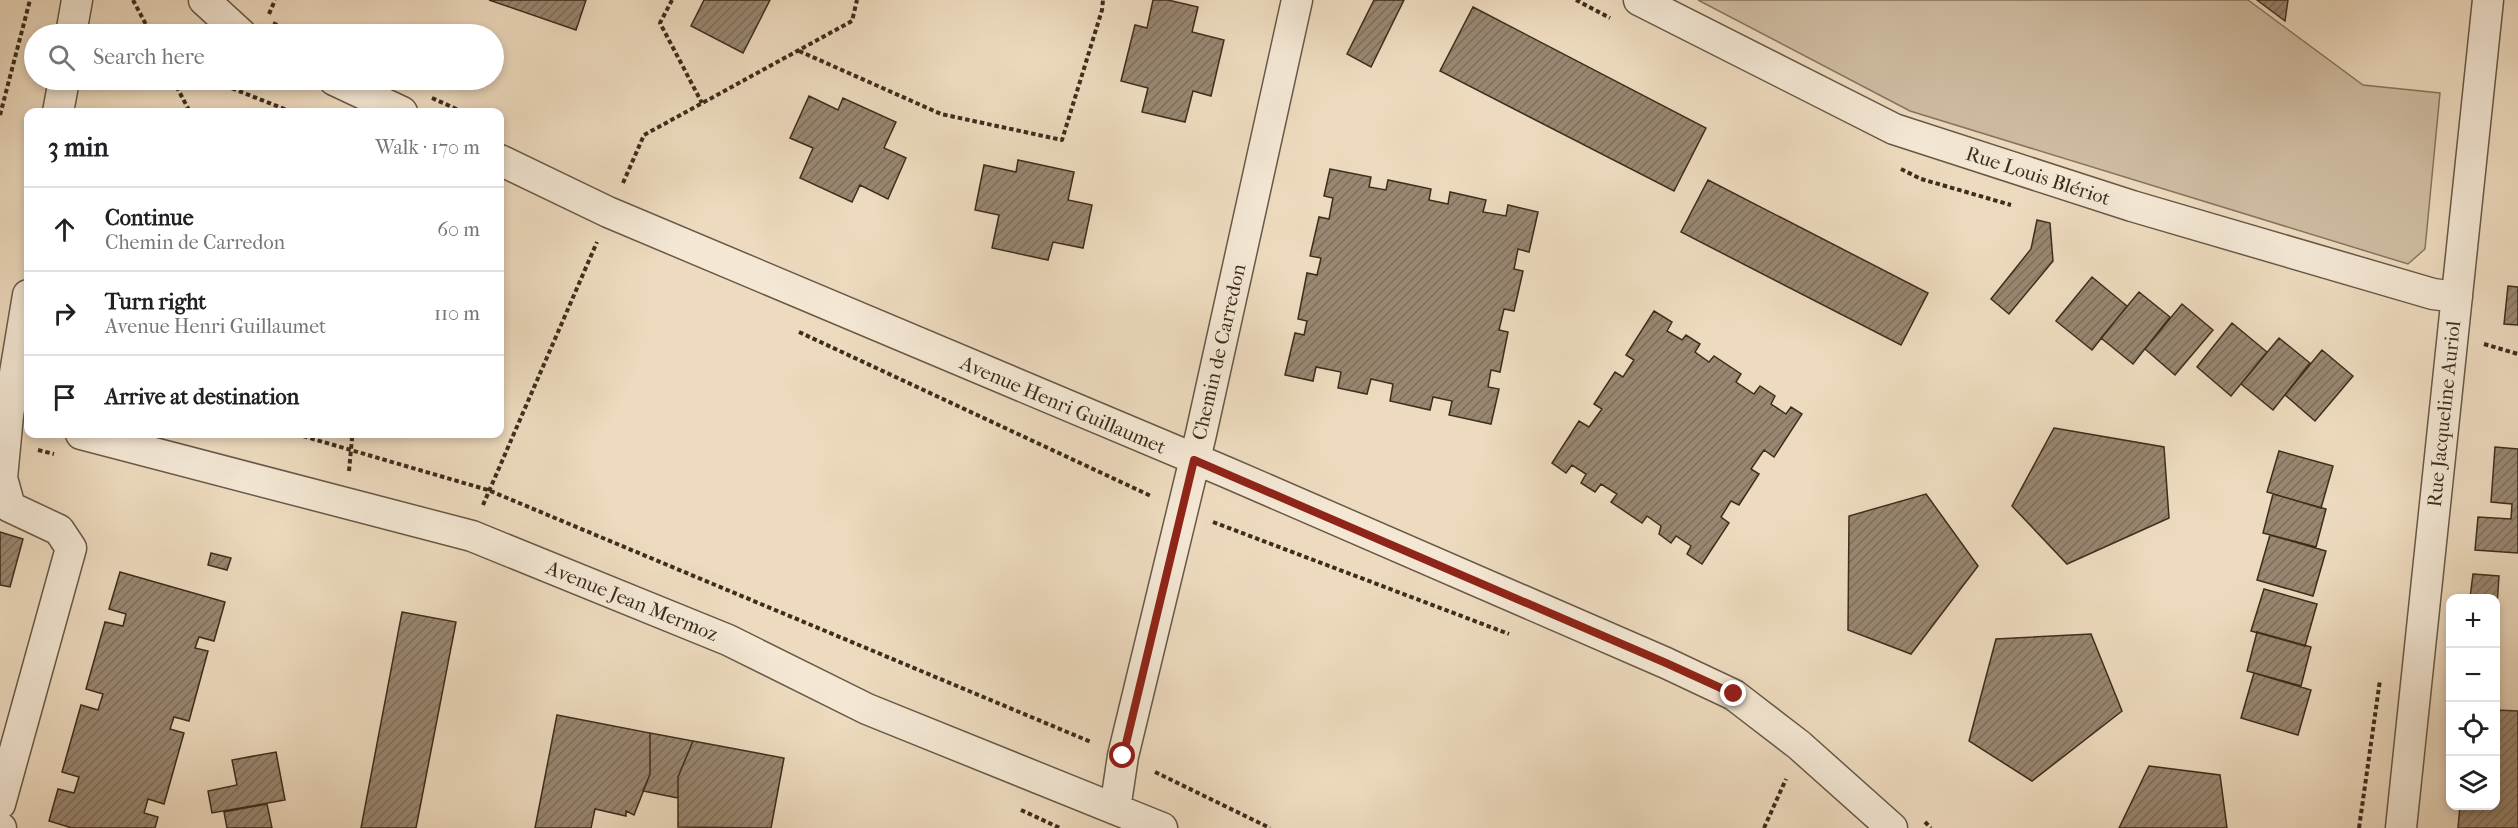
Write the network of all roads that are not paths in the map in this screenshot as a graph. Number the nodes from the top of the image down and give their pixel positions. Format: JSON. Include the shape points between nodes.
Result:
{"nodes":[{"id":1,"x":77,"y":0,"type":"edge"},
{"id":2,"x":204,"y":0,"type":"edge"},
{"id":3,"x":1297,"y":0,"type":"edge"},
{"id":4,"x":1639,"y":0,"type":"edge"},
{"id":5,"x":2488,"y":0,"type":"edge"},
{"id":6,"x":73,"y":24,"type":"edge"},
{"id":7,"x":248,"y":24,"type":"edge"},
{"id":8,"x":62,"y":90,"type":"edge"},
{"id":9,"x":355,"y":90,"type":"edge"},
{"id":10,"x":59,"y":108,"type":"edge"},
{"id":11,"x":394,"y":108,"type":"edge"},
{"id":12,"x":504,"y":161,"type":"edge"},
{"id":13,"x":2457,"y":297,"type":"junction"},
{"id":14,"x":24,"y":325,"type":"edge"},
{"id":15,"x":11,"y":422,"type":"edge"},
{"id":16,"x":96,"y":438,"type":"edge"},
{"id":17,"x":1194,"y":460,"type":"junction"},
{"id":18,"x":0,"y":804,"type":"edge"},
{"id":19,"x":1114,"y":809,"type":"junction"},
{"id":20,"x":1162,"y":828,"type":"edge"},
{"id":21,"x":1892,"y":828,"type":"edge"},
{"id":22,"x":2401,"y":828,"type":"edge"}],
"edges":[{"from":1,"to":6,"type":"street"},
{"from":2,"to":7,"type":"street"},
{"from":3,"to":17,"type":"street","name":"Chemin de Carredon"},
{"from":4,"to":13,"type":"street","name":"Rue Louis Blériot","via":[[1894,129],[2132,206],[2433,294]]},
{"from":5,"to":13,"type":"street","name":"Rue Jacqueline Auriol"},
{"from":8,"to":10,"type":"street"},
{"from":9,"to":11,"type":"street"},
{"from":12,"to":17,"type":"street","name":"Avenue Henri Guillaumet","via":[[615,200]]},
{"from":13,"to":22,"type":"street","name":"Rue Jacqueline Auriol"},
{"from":14,"to":15,"type":"street"},
{"from":15,"to":18,"type":"street","via":[[2,478],[10,507],[59,530],[71,548]]},
{"from":16,"to":19,"type":"street","name":"Avenue Jean Mermoz","via":[[471,537],[728,640],[867,709]]},
{"from":17,"to":19,"type":"street","name":"Chemin de Carredon","via":[[1123,756]]},
{"from":17,"to":21,"type":"street","name":"Avenue Henri Guillaumet","via":[[1734,694],[1799,745]]},
{"from":19,"to":20,"type":"street","name":"Avenue Jean Mermoz"}]}
